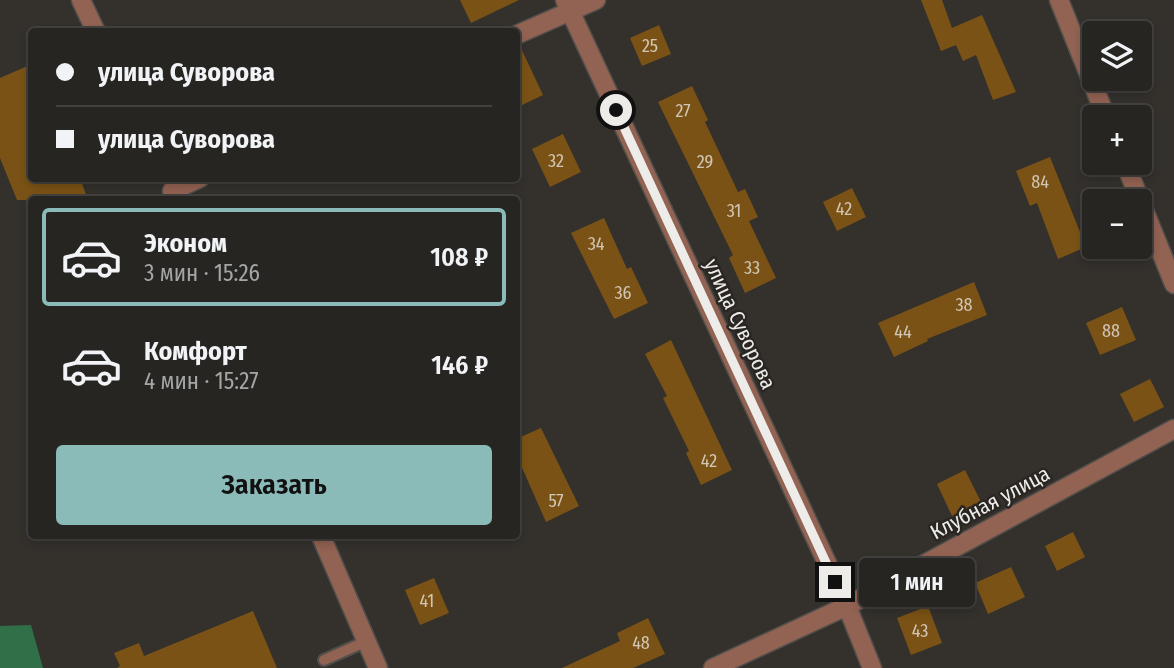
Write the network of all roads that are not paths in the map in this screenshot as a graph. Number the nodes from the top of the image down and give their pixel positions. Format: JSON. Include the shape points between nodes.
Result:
{"nodes":[{"id":1,"x":81,"y":0,"type":"edge"},
{"id":2,"x":596,"y":0,"type":"edge"},
{"id":3,"x":1059,"y":0,"type":"edge"},
{"id":4,"x":567,"y":6,"type":"edge"},
{"id":5,"x":94,"y":28,"type":"edge"},
{"id":6,"x":520,"y":33,"type":"edge"},
{"id":7,"x":1101,"y":105,"type":"edge"},
{"id":8,"x":1130,"y":175,"type":"edge"},
{"id":9,"x":190,"y":182,"type":"edge"},
{"id":10,"x":171,"y":190,"type":"edge"},
{"id":11,"x":1174,"y":284,"type":"edge"},
{"id":12,"x":1174,"y":429,"type":"edge"},
{"id":13,"x":322,"y":539,"type":"edge"},
{"id":14,"x":847,"y":606,"type":"junction"},
{"id":15,"x":367,"y":641,"type":"junction"},
{"id":16,"x":324,"y":660,"type":"dead end"},
{"id":17,"x":378,"y":668,"type":"edge"},
{"id":18,"x":713,"y":668,"type":"edge"},
{"id":19,"x":872,"y":668,"type":"edge"}],
"edges":[{"from":1,"to":5,"type":"street"},
{"from":2,"to":4,"type":"street"},
{"from":3,"to":7,"type":"street"},
{"from":4,"to":6,"type":"street"},
{"from":4,"to":14,"type":"street","name":"улица Суворова"},
{"from":8,"to":11,"type":"street"},
{"from":9,"to":10,"type":"street"},
{"from":12,"to":14,"type":"street","name":"Клубная улица"},
{"from":13,"to":15,"type":"street"},
{"from":14,"to":18,"type":"street","name":"Клубная улица"},
{"from":14,"to":19,"type":"street","name":"улица Суворова"},
{"from":15,"to":16,"type":"lane"},
{"from":15,"to":17,"type":"street"}]}
